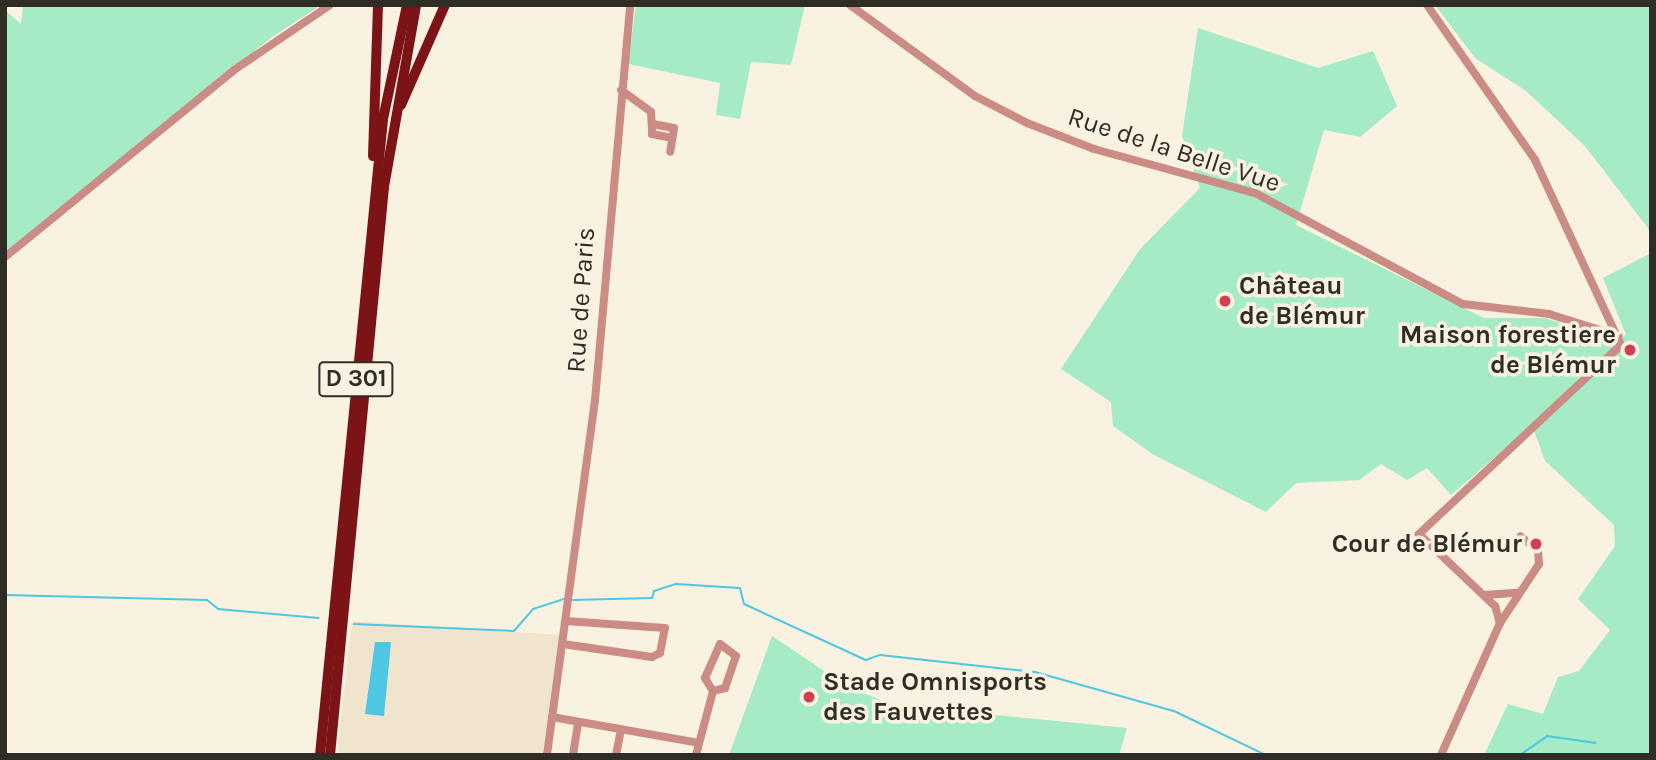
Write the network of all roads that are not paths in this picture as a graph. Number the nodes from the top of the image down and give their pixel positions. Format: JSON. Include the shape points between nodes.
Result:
{"nodes":[{"id":1,"x":330,"y":5,"type":"edge"},
{"id":2,"x":407,"y":5,"type":"edge"},
{"id":3,"x":416,"y":5,"type":"edge"},
{"id":4,"x":445,"y":5,"type":"edge"},
{"id":5,"x":630,"y":5,"type":"edge"},
{"id":6,"x":850,"y":5,"type":"edge"},
{"id":7,"x":1427,"y":5,"type":"edge"},
{"id":8,"x":377,"y":8,"type":"edge"},
{"id":9,"x":621,"y":90,"type":"junction"},
{"id":10,"x":670,"y":152,"type":"dead end"},
{"id":11,"x":384,"y":187,"type":"junction"},
{"id":12,"x":370,"y":236,"type":"junction"},
{"id":13,"x":5,"y":257,"type":"edge"},
{"id":14,"x":1620,"y":338,"type":"junction"},
{"id":15,"x":1520,"y":536,"type":"dead end"},
{"id":16,"x":1517,"y":593,"type":"junction"},
{"id":17,"x":1485,"y":595,"type":"junction"},
{"id":18,"x":566,"y":621,"type":"junction"},
{"id":19,"x":1500,"y":623,"type":"junction"},
{"id":20,"x":563,"y":644,"type":"junction"},
{"id":21,"x":713,"y":691,"type":"junction"},
{"id":22,"x":552,"y":718,"type":"junction"},
{"id":23,"x":578,"y":723,"type":"junction"},
{"id":24,"x":621,"y":729,"type":"junction"},
{"id":25,"x":699,"y":743,"type":"junction"},
{"id":26,"x":320,"y":755,"type":"edge"},
{"id":27,"x":330,"y":755,"type":"edge"},
{"id":28,"x":547,"y":755,"type":"edge"},
{"id":29,"x":573,"y":755,"type":"edge"},
{"id":30,"x":616,"y":755,"type":"edge"},
{"id":31,"x":696,"y":755,"type":"edge"},
{"id":32,"x":1441,"y":755,"type":"edge"}],
"edges":[{"from":1,"to":13,"type":"street","via":[[234,70]]},
{"from":2,"to":12,"type":"highway","number":"D 301","via":[[389,83]]},
{"from":3,"to":11,"type":"highway","number":"D 301"},
{"from":4,"to":11,"type":"highway","via":[[403,94]]},
{"from":5,"to":9,"type":"street","name":"Rue de Paris"},
{"from":6,"to":14,"type":"street","name":"Rue de la Belle Vue","via":[[975,96],[1027,123],[1094,149],[1255,193],[1463,304],[1549,314]]},
{"from":7,"to":14,"type":"street","via":[[1535,160]]},
{"from":8,"to":12,"type":"highway"},
{"from":9,"to":10,"type":"street","via":[[651,113],[653,124],[674,128]]},
{"from":9,"to":18,"type":"street","name":"Rue de Paris","via":[[595,400]]},
{"from":11,"to":27,"type":"highway","number":"D 301"},
{"from":12,"to":26,"type":"highway","number":"D 301"},
{"from":14,"to":17,"type":"street","via":[[1419,534]]},
{"from":15,"to":16,"type":"street","via":[[1540,558]]},
{"from":16,"to":17,"type":"street"},
{"from":16,"to":19,"type":"street"},
{"from":17,"to":19,"type":"street"},
{"from":18,"to":20,"type":"street","name":"Rue de Paris"},
{"from":18,"to":20,"type":"street","via":[[665,628],[660,653],[652,657]]},
{"from":19,"to":32,"type":"street"},
{"from":20,"to":22,"type":"street","name":"Rue de Paris"},
{"from":21,"to":21,"type":"street","via":[[725,688],[736,656],[725,644],[713,652],[705,678]]},
{"from":21,"to":25,"type":"street"},
{"from":22,"to":23,"type":"street"},
{"from":22,"to":28,"type":"street","name":"Rue de Paris"},
{"from":23,"to":24,"type":"street"},
{"from":23,"to":29,"type":"street"},
{"from":24,"to":25,"type":"street"},
{"from":24,"to":30,"type":"street"},
{"from":25,"to":31,"type":"street"}]}
